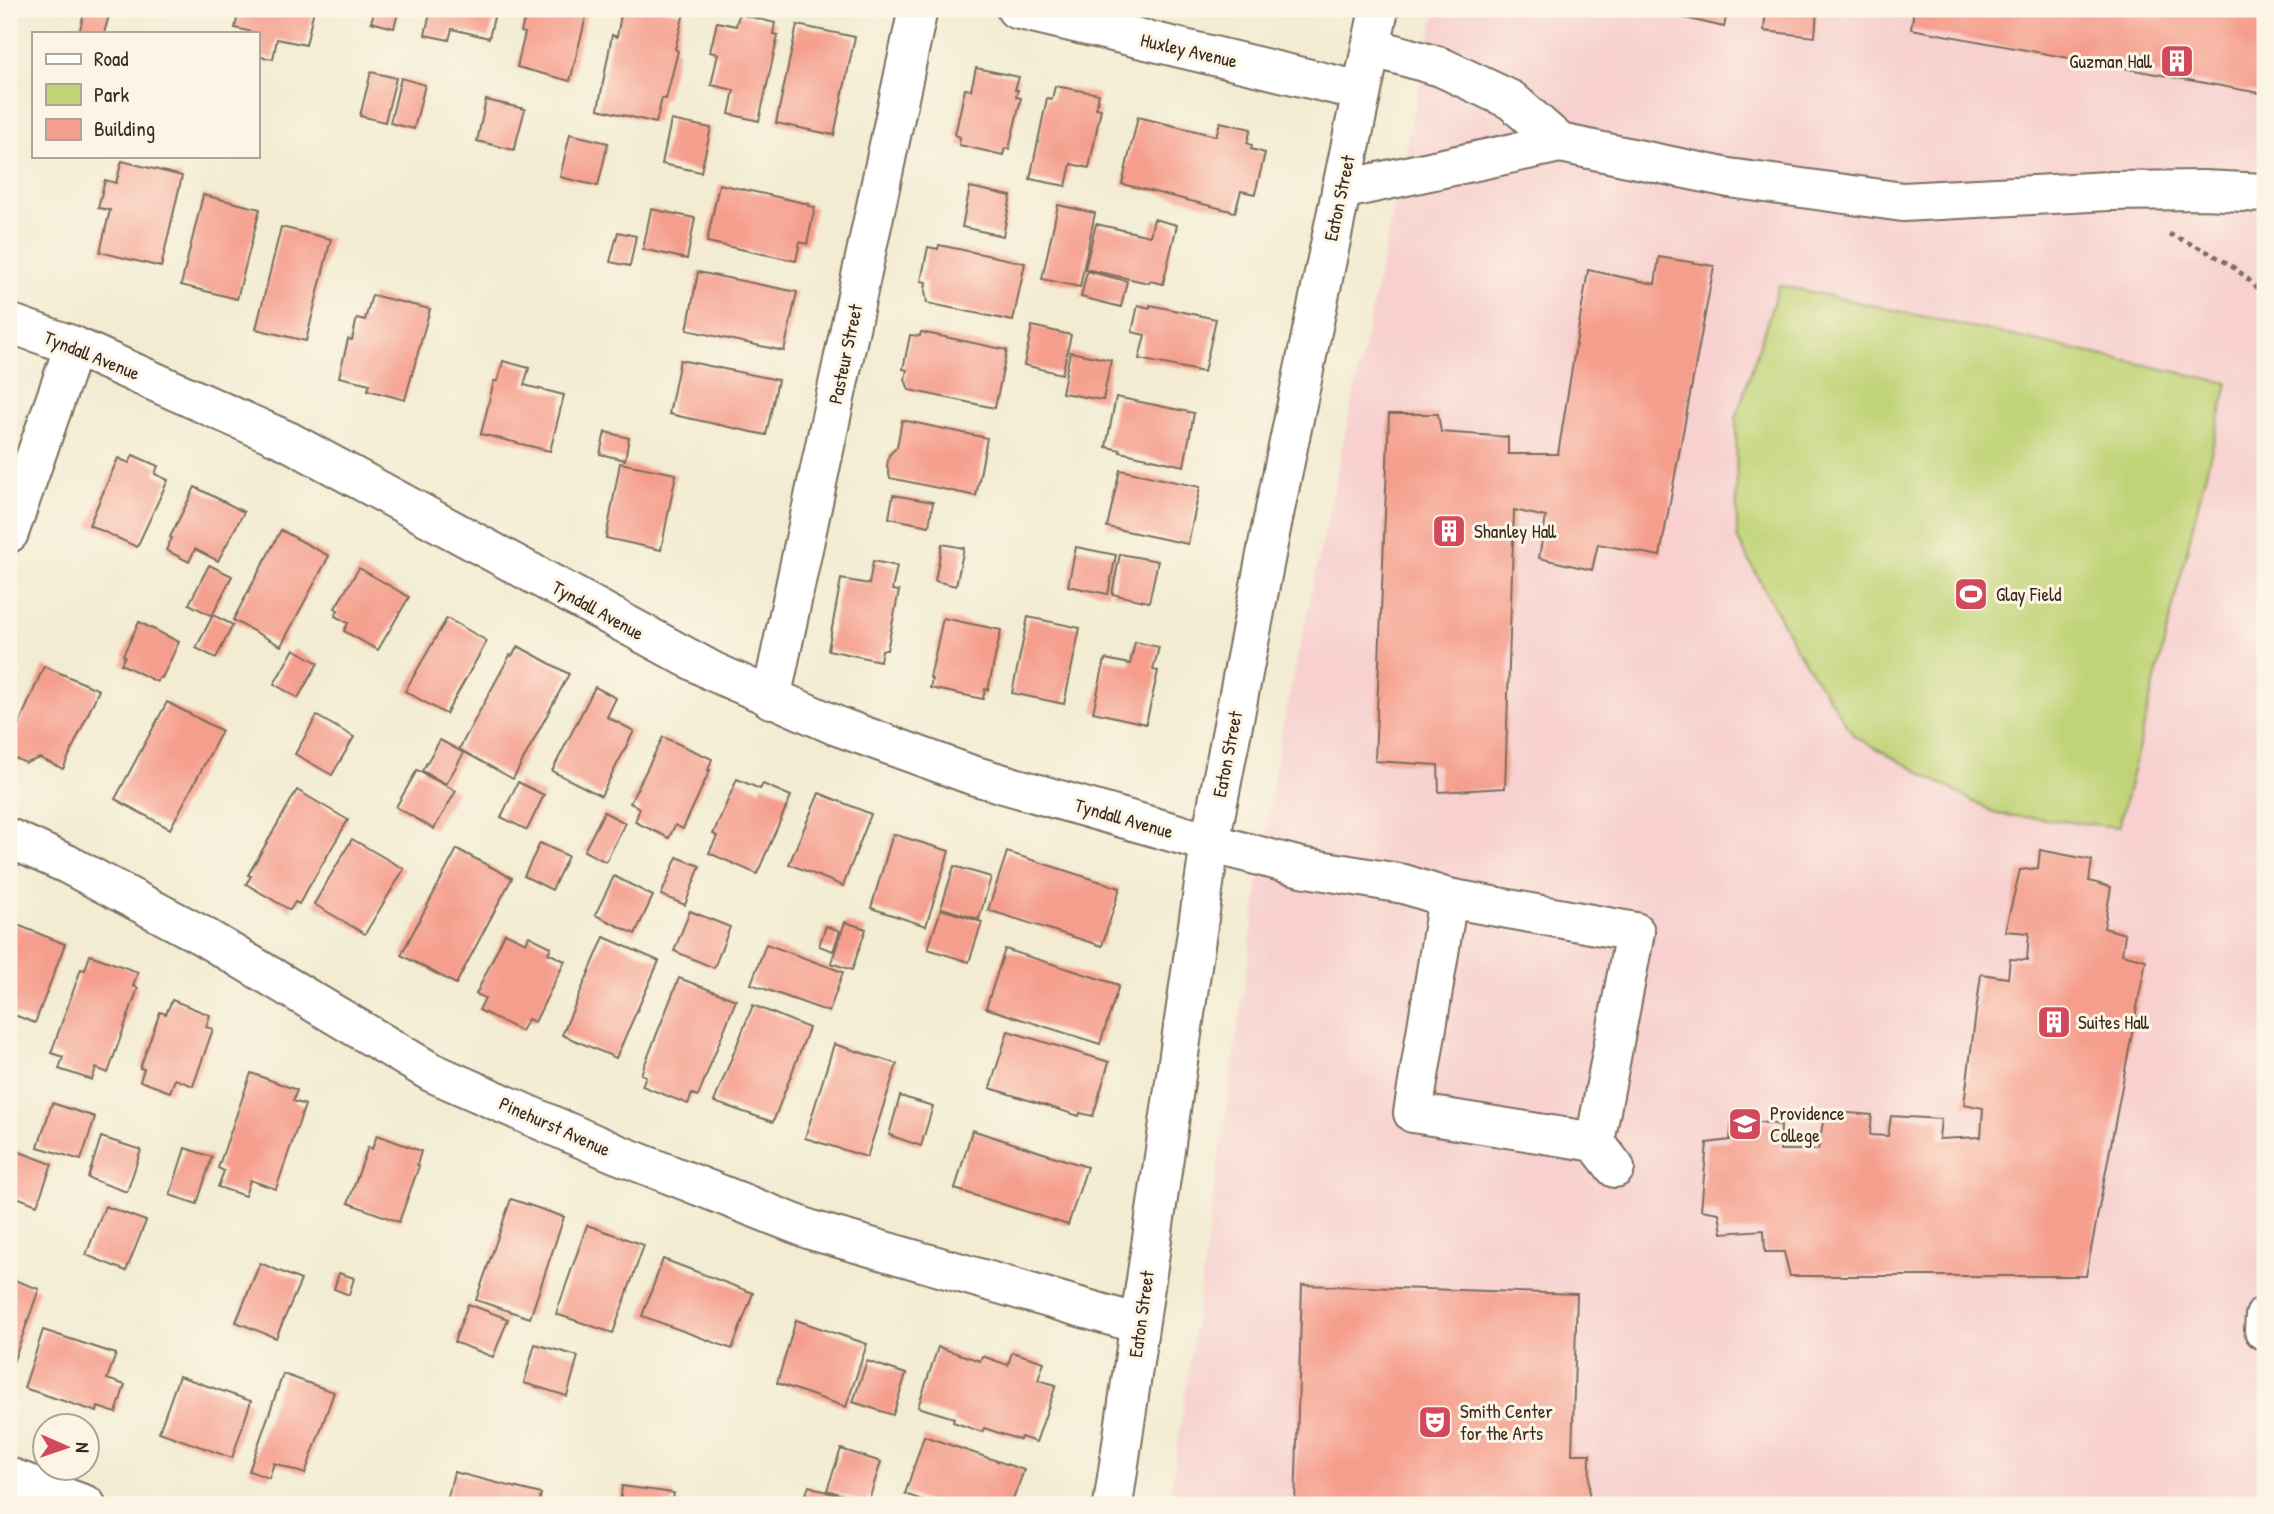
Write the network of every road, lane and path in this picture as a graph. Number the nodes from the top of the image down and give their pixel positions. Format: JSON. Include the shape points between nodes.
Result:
{"nodes":[{"id":1,"x":918,"y":9,"type":"edge"},
{"id":2,"x":1016,"y":9,"type":"edge"},
{"id":3,"x":1379,"y":9,"type":"edge"},
{"id":4,"x":1371,"y":47,"type":"junction"},
{"id":5,"x":1361,"y":91,"type":"junction"},
{"id":6,"x":1560,"y":143,"type":"junction"},
{"id":7,"x":1341,"y":190,"type":"junction"},
{"id":8,"x":2265,"y":193,"type":"edge"},
{"id":9,"x":2159,"y":230,"type":"dead end"},
{"id":10,"x":2265,"y":297,"type":"edge"},
{"id":11,"x":9,"y":323,"type":"edge"},
{"id":12,"x":74,"y":346,"type":"junction"},
{"id":13,"x":9,"y":533,"type":"edge"},
{"id":14,"x":771,"y":699,"type":"junction"},
{"id":15,"x":9,"y":838,"type":"edge"},
{"id":16,"x":1210,"y":843,"type":"junction"},
{"id":17,"x":1448,"y":898,"type":"junction"},
{"id":18,"x":1139,"y":1324,"type":"junction"},
{"id":19,"x":9,"y":1476,"type":"edge"},
{"id":20,"x":86,"y":1505,"type":"edge"},
{"id":21,"x":1113,"y":1505,"type":"edge"}],
"edges":[{"from":1,"to":14,"type":"street","name":"Pasteur Street"},
{"from":2,"to":5,"type":"street","name":"Huxley Avenue"},
{"from":3,"to":4,"type":"street","name":"Eaton Street"},
{"from":4,"to":5,"type":"street","name":"Eaton Street"},
{"from":4,"to":6,"type":"street","via":[[1441,67],[1511,100]]},
{"from":5,"to":7,"type":"street","name":"Eaton Street"},
{"from":6,"to":7,"type":"street"},
{"from":6,"to":8,"type":"street","via":[[1730,178],[1903,202],[2108,191]]},
{"from":7,"to":16,"type":"street","name":"Eaton Street"},
{"from":9,"to":10,"type":"path","via":[[2232,264]]},
{"from":11,"to":12,"type":"street","name":"Tyndall Avenue"},
{"from":12,"to":13,"type":"street"},
{"from":12,"to":14,"type":"street","name":"Tyndall Avenue","via":[[288,441],[649,638]]},
{"from":14,"to":16,"type":"street","name":"Tyndall Avenue","via":[[972,775]]},
{"from":15,"to":18,"type":"street","name":"Pinehurst Avenue","via":[[201,935],[431,1072],[602,1147],[811,1230]]},
{"from":16,"to":17,"type":"street","name":"Tyndall Avenue","via":[[1301,867],[1404,884]]},
{"from":16,"to":18,"type":"street","name":"Eaton Street"},
{"from":17,"to":17,"type":"street","name":"Tyndall Avenue","via":[[1413,1113],[1605,1155],[1635,932]]},
{"from":18,"to":21,"type":"street","name":"Eaton Street"},
{"from":19,"to":20,"type":"street"}]}
